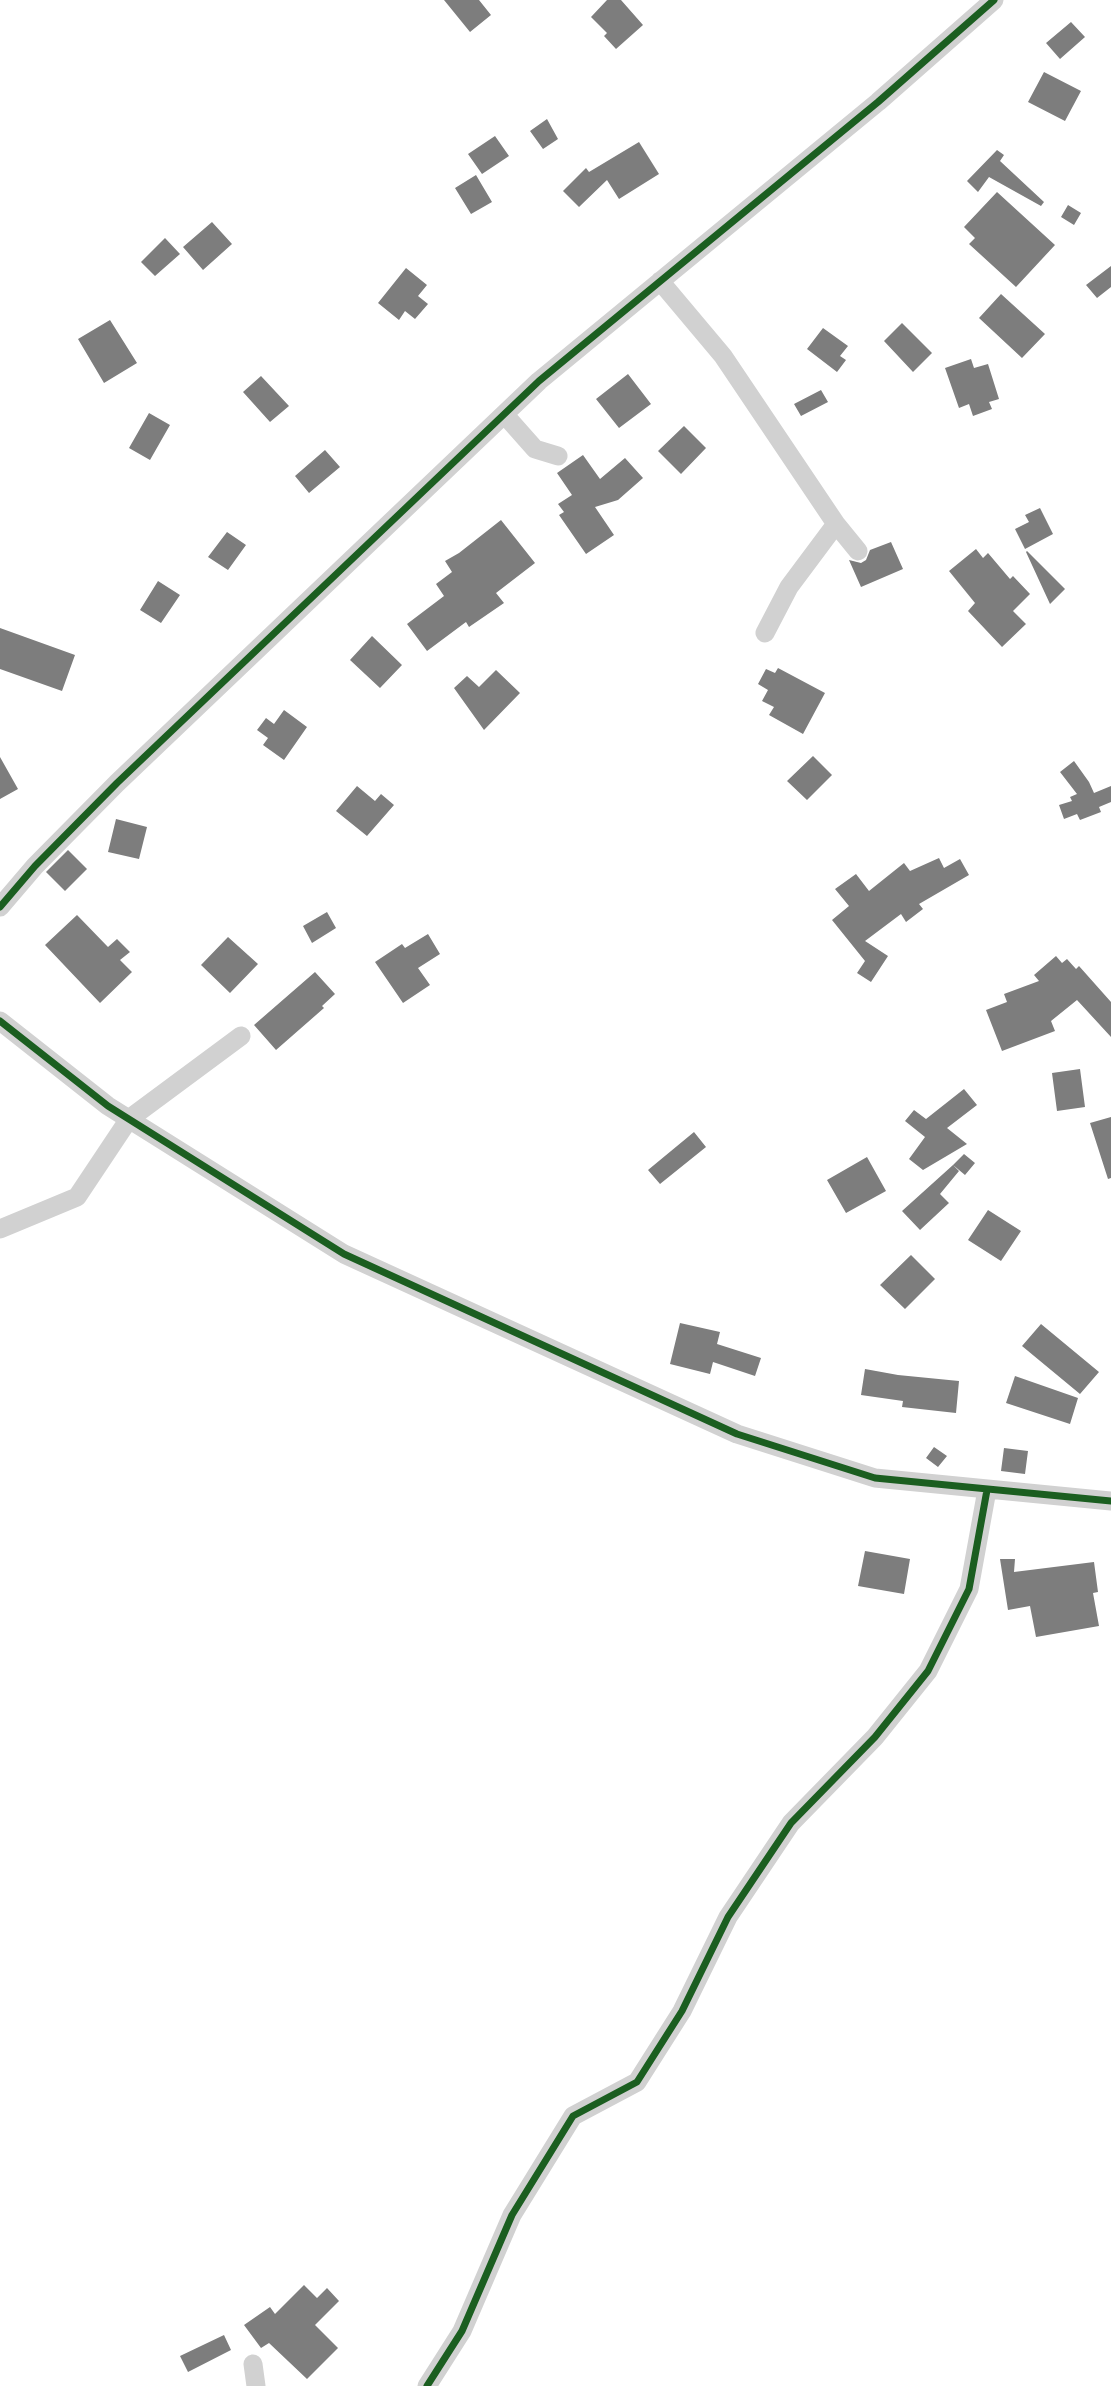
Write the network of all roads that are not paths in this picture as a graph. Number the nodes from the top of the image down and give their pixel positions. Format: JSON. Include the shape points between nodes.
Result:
{"nodes":[{"id":1,"x":994,"y":0,"type":"edge"},
{"id":2,"x":660,"y":281,"type":"junction"},
{"id":3,"x":504,"y":414,"type":"junction"},
{"id":4,"x":558,"y":456,"type":"dead end"},
{"id":5,"x":836,"y":524,"type":"junction"},
{"id":6,"x":858,"y":551,"type":"dead end"},
{"id":7,"x":765,"y":633,"type":"dead end"},
{"id":8,"x":0,"y":907,"type":"edge"},
{"id":9,"x":0,"y":1021,"type":"edge"},
{"id":10,"x":241,"y":1036,"type":"dead end"},
{"id":11,"x":129,"y":1119,"type":"junction"},
{"id":12,"x":0,"y":1229,"type":"edge"},
{"id":13,"x":987,"y":1490,"type":"junction"},
{"id":14,"x":1111,"y":1501,"type":"edge"},
{"id":15,"x":253,"y":2364,"type":"dead end"},
{"id":16,"x":256,"y":2386,"type":"edge"},
{"id":17,"x":427,"y":2386,"type":"edge"}],
"edges":[{"from":1,"to":2,"type":"street"},
{"from":2,"to":3,"type":"street"},
{"from":2,"to":5,"type":"street","via":[[723,356]]},
{"from":3,"to":4,"type":"street","via":[[535,449]]},
{"from":3,"to":8,"type":"street","via":[[117,783]]},
{"from":5,"to":6,"type":"street"},
{"from":5,"to":7,"type":"street","via":[[789,587]]},
{"from":9,"to":11,"type":"street"},
{"from":10,"to":11,"type":"street"},
{"from":11,"to":12,"type":"street","via":[[77,1197]]},
{"from":11,"to":13,"type":"street","via":[[344,1254],[737,1434],[875,1478]]},
{"from":13,"to":14,"type":"street"},
{"from":13,"to":17,"type":"street","via":[[970,1589],[928,1671],[875,1737],[791,1823],[728,1917],[681,2011],[637,2082],[573,2116],[512,2215],[462,2331]]},
{"from":15,"to":16,"type":"street"}]}
